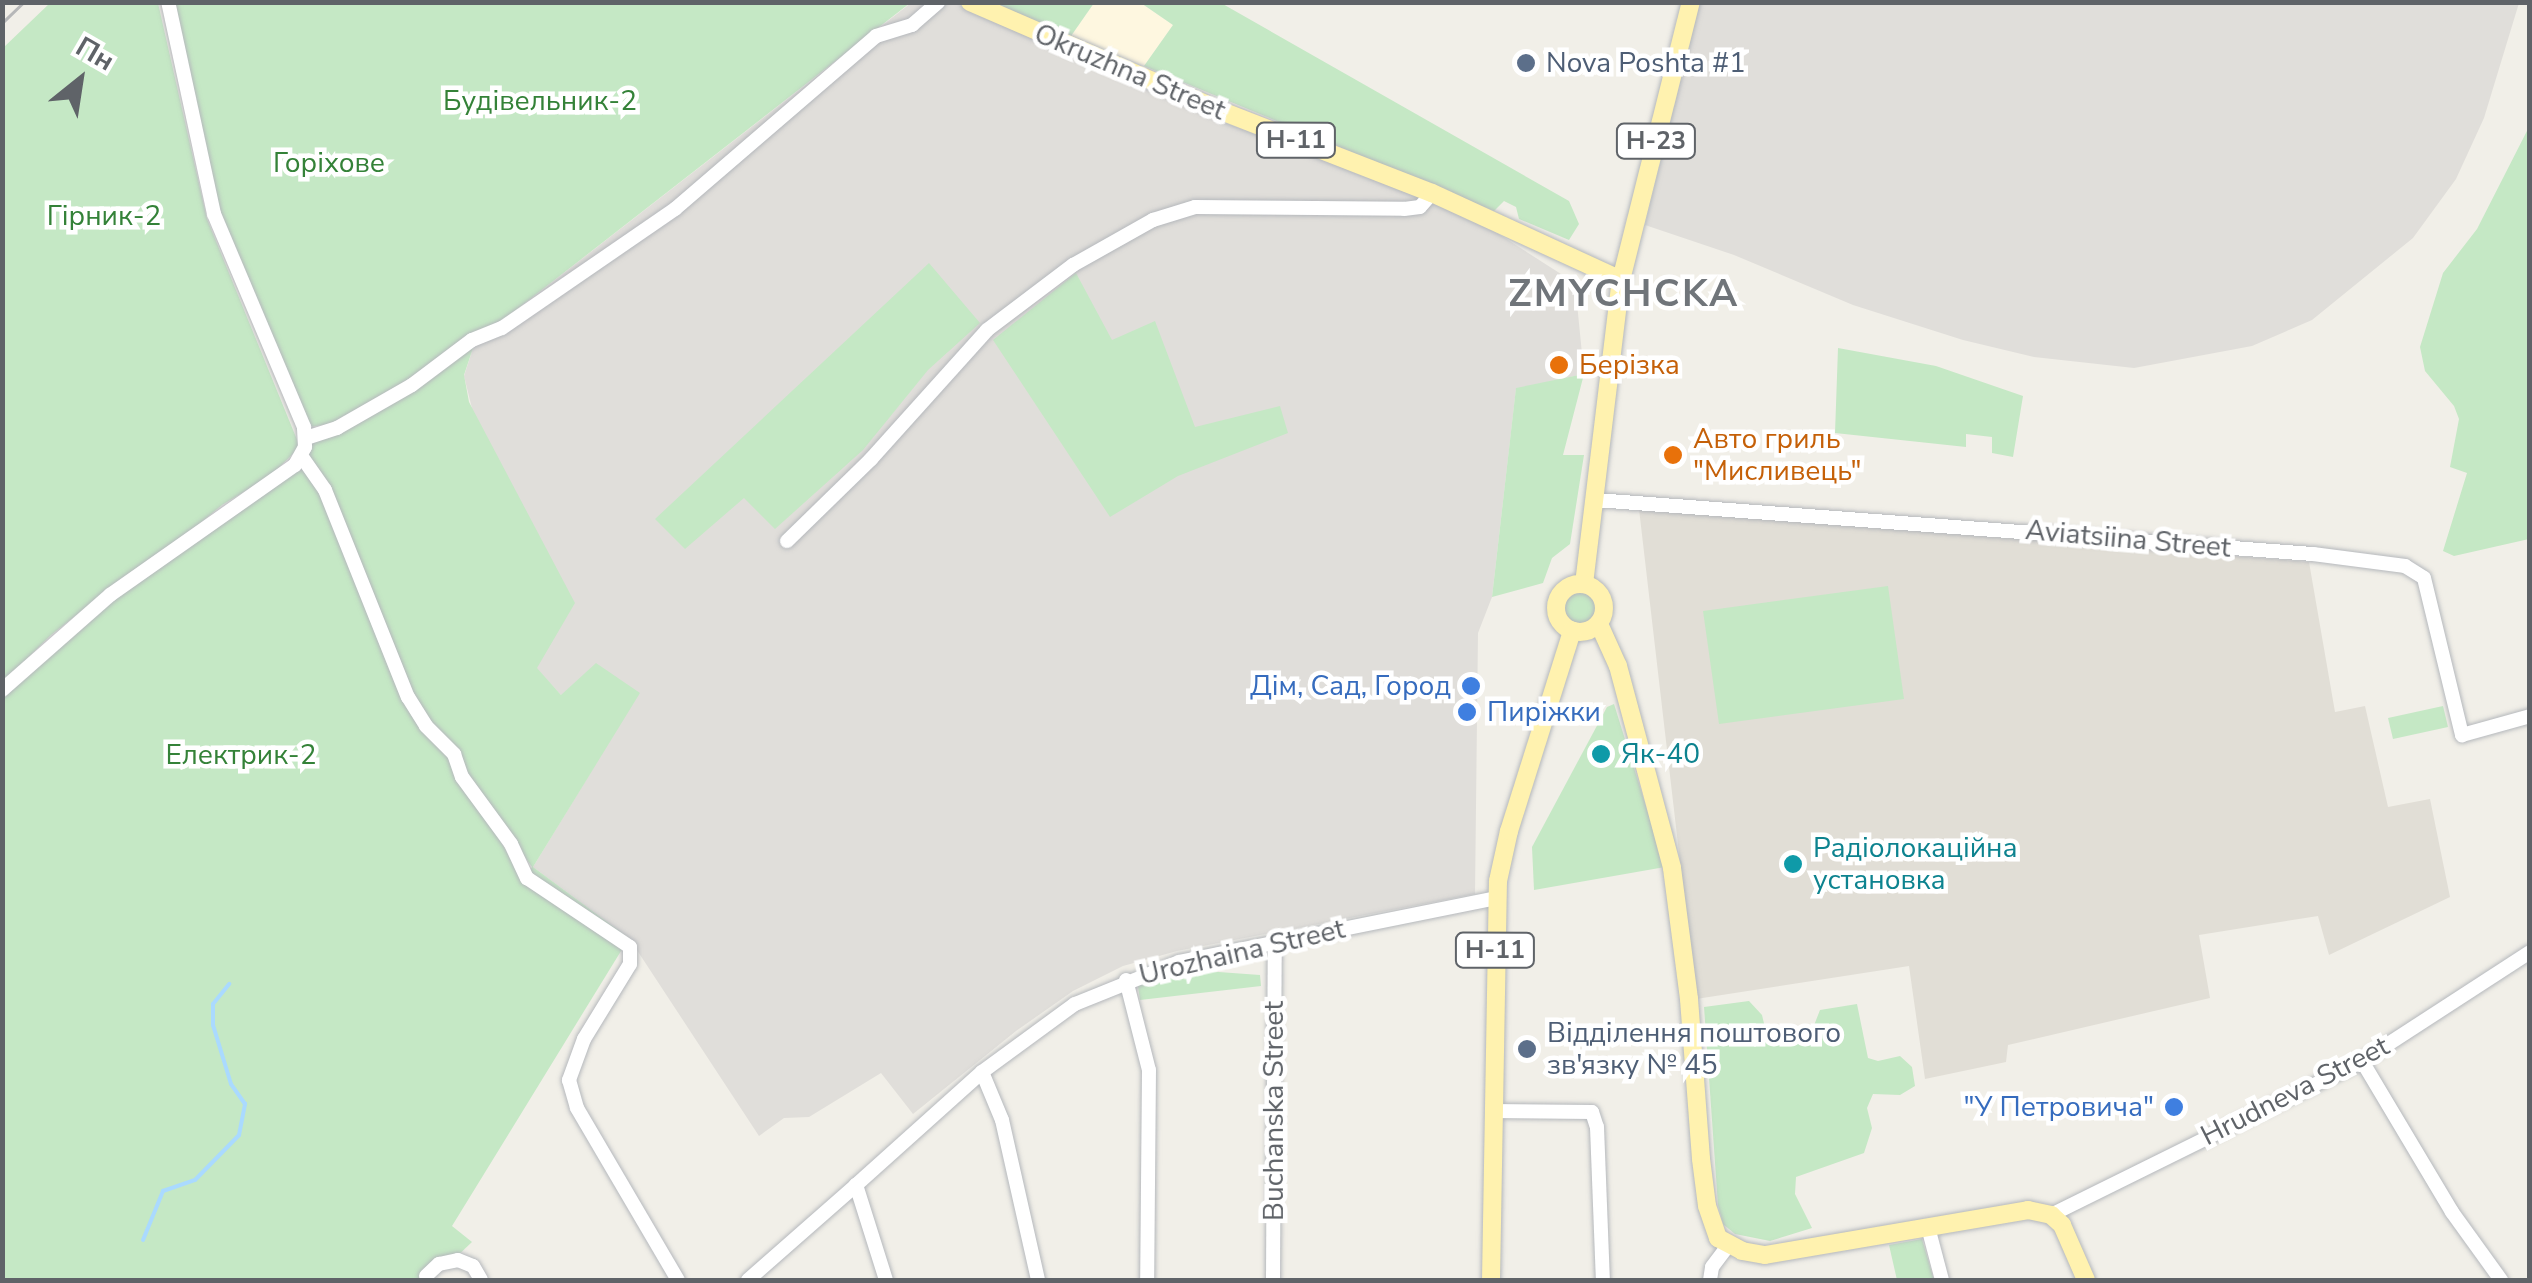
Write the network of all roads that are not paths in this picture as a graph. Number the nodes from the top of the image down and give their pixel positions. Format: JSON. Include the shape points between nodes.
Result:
{"nodes":[{"id":1,"x":168,"y":2,"type":"edge"},
{"id":2,"x":938,"y":2,"type":"edge"},
{"id":3,"x":970,"y":2,"type":"edge"},
{"id":4,"x":1691,"y":2,"type":"edge"},
{"id":5,"x":1432,"y":193,"type":"junction"},
{"id":6,"x":1621,"y":280,"type":"junction"},
{"id":7,"x":306,"y":438,"type":"junction"},
{"id":8,"x":302,"y":458,"type":"junction"},
{"id":9,"x":1596,"y":500,"type":"junction"},
{"id":10,"x":787,"y":541,"type":"dead end"},
{"id":11,"x":1584,"y":584,"type":"junction"},
{"id":12,"x":1599,"y":624,"type":"junction"},
{"id":13,"x":1572,"y":631,"type":"junction"},
{"id":14,"x":2,"y":690,"type":"edge"},
{"id":15,"x":2530,"y":716,"type":"edge"},
{"id":16,"x":1497,"y":898,"type":"junction"},
{"id":17,"x":1275,"y":941,"type":"junction"},
{"id":18,"x":2530,"y":952,"type":"edge"},
{"id":19,"x":1126,"y":980,"type":"junction"},
{"id":20,"x":2362,"y":1061,"type":"junction"},
{"id":21,"x":982,"y":1072,"type":"junction"},
{"id":22,"x":1492,"y":1111,"type":"junction"},
{"id":23,"x":856,"y":1184,"type":"junction"},
{"id":24,"x":2050,"y":1215,"type":"junction"},
{"id":25,"x":1928,"y":1227,"type":"junction"},
{"id":26,"x":1728,"y":1246,"type":"junction"},
{"id":27,"x":426,"y":1276,"type":"dead end"},
{"id":28,"x":481,"y":1280,"type":"edge"},
{"id":29,"x":678,"y":1280,"type":"edge"},
{"id":30,"x":748,"y":1280,"type":"edge"},
{"id":31,"x":886,"y":1280,"type":"edge"},
{"id":32,"x":1038,"y":1280,"type":"edge"},
{"id":33,"x":1148,"y":1280,"type":"edge"},
{"id":34,"x":1273,"y":1280,"type":"edge"},
{"id":35,"x":1491,"y":1280,"type":"edge"},
{"id":36,"x":1603,"y":1280,"type":"edge"},
{"id":37,"x":1710,"y":1280,"type":"edge"},
{"id":38,"x":1942,"y":1280,"type":"edge"},
{"id":39,"x":2086,"y":1280,"type":"edge"},
{"id":40,"x":2501,"y":1280,"type":"edge"}],
"edges":[{"from":1,"to":7,"type":"street","via":[[214,214]]},
{"from":2,"to":7,"type":"street","via":[[912,25],[876,36],[675,209],[412,385]]},
{"from":3,"to":5,"type":"main road","name":"Okruzhna Street","number":"Н-11"},
{"from":4,"to":6,"type":"main road","number":"Н-23"},
{"from":5,"to":6,"type":"main road","name":"Okruzhna Street","number":"Н-11"},
{"from":5,"to":10,"type":"street","via":[[1420,206],[1404,209],[1195,207],[1153,220],[1074,265],[987,330]]},
{"from":6,"to":9,"type":"main road","number":"Н-11"},
{"from":7,"to":8,"type":"street"},
{"from":8,"to":14,"type":"street","via":[[110,596]]},
{"from":8,"to":29,"type":"street","via":[[325,490],[408,697],[454,754],[527,878],[630,947],[630,964],[574,1058],[569,1080],[577,1108]]},
{"from":9,"to":11,"type":"main road","number":"Н-11"},
{"from":9,"to":15,"type":"street","name":"Aviatsiina Street","via":[[2404,566],[2424,578],[2462,735]]},
{"from":11,"to":12,"type":"main road","number":"Н-11","via":[[1603,601]]},
{"from":11,"to":13,"type":"main road","number":"Н-11","via":[[1562,592],[1556,602]]},
{"from":12,"to":13,"type":"main road"},
{"from":12,"to":26,"type":"main road","via":[[1618,666],[1672,868],[1707,1206],[1712,1228]]},
{"from":13,"to":16,"type":"main road","number":"Н-11","via":[[1509,830]]},
{"from":16,"to":17,"type":"street","name":"Urozhaina Street"},
{"from":16,"to":22,"type":"main road","number":"Н-11"},
{"from":17,"to":19,"type":"street","name":"Urozhaina Street"},
{"from":17,"to":34,"type":"street","name":"Buchanska Street"},
{"from":18,"to":20,"type":"street","name":"Hrudneva Street"},
{"from":19,"to":21,"type":"street","name":"Urozhaina Street","via":[[1070,1007]]},
{"from":19,"to":33,"type":"street","via":[[1149,1070]]},
{"from":20,"to":24,"type":"street","name":"Hrudneva Street"},
{"from":20,"to":40,"type":"street"},
{"from":21,"to":23,"type":"street","name":"Urozhaina Street"},
{"from":21,"to":32,"type":"street","via":[[1002,1120]]},
{"from":22,"to":35,"type":"main road","number":"Н-11"},
{"from":22,"to":36,"type":"street","via":[[1592,1112],[1598,1126]]},
{"from":23,"to":30,"type":"street","name":"Urozhaina Street"},
{"from":23,"to":31,"type":"street"},
{"from":24,"to":25,"type":"main road","via":[[2028,1210]]},
{"from":24,"to":39,"type":"main road","via":[[2072,1239]]},
{"from":25,"to":26,"type":"main road","via":[[1766,1254]]},
{"from":25,"to":38,"type":"street"},
{"from":26,"to":37,"type":"street"},
{"from":27,"to":28,"type":"street","via":[[458,1260],[473,1266]]}]}
